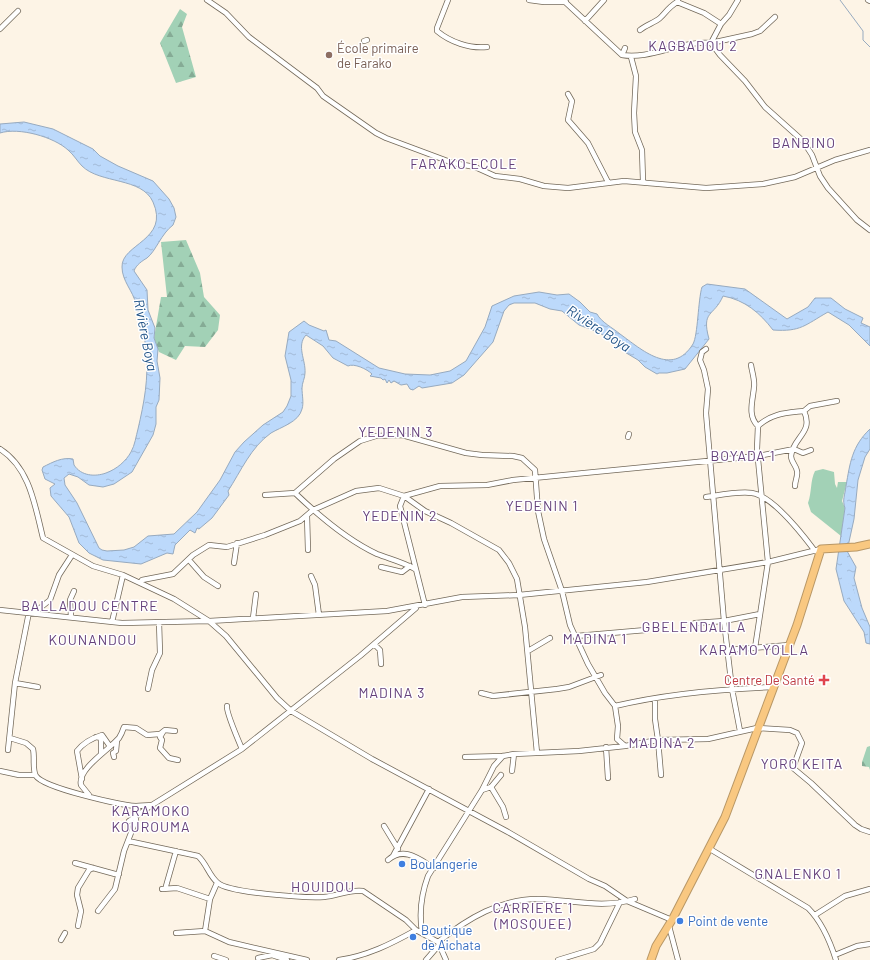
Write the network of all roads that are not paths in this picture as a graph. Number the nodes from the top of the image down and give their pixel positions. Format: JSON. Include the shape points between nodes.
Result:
{"nodes":[{"id":1,"x":207,"y":0,"type":"edge"},
{"id":2,"x":448,"y":0,"type":"edge"},
{"id":3,"x":529,"y":0,"type":"edge"},
{"id":4,"x":604,"y":0,"type":"edge"},
{"id":5,"x":669,"y":0,"type":"edge"},
{"id":6,"x":738,"y":0,"type":"edge"},
{"id":7,"x":564,"y":1,"type":"edge"},
{"id":8,"x":678,"y":1,"type":"edge"},
{"id":9,"x":18,"y":11,"type":"dead end"},
{"id":10,"x":775,"y":17,"type":"dead end"},
{"id":11,"x":585,"y":20,"type":"junction"},
{"id":12,"x":721,"y":24,"type":"junction"},
{"id":13,"x":0,"y":29,"type":"edge"},
{"id":14,"x":640,"y":30,"type":"dead end"},
{"id":15,"x":711,"y":43,"type":"junction"},
{"id":16,"x":487,"y":47,"type":"dead end"},
{"id":17,"x":625,"y":48,"type":"dead end"},
{"id":18,"x":622,"y":55,"type":"junction"},
{"id":19,"x":631,"y":57,"type":"junction"},
{"id":20,"x":568,"y":94,"type":"dead end"},
{"id":21,"x":870,"y":150,"type":"edge"},
{"id":22,"x":816,"y":167,"type":"junction"},
{"id":23,"x":608,"y":182,"type":"junction"},
{"id":24,"x":643,"y":182,"type":"junction"},
{"id":25,"x":862,"y":215,"type":"dead end"},
{"id":26,"x":857,"y":220,"type":"junction"},
{"id":27,"x":870,"y":230,"type":"edge"},
{"id":28,"x":706,"y":349,"type":"dead end"},
{"id":29,"x":751,"y":365,"type":"dead end"},
{"id":30,"x":837,"y":401,"type":"dead end"},
{"id":31,"x":804,"y":411,"type":"junction"},
{"id":32,"x":758,"y":426,"type":"junction"},
{"id":33,"x":0,"y":449,"type":"edge"},
{"id":34,"x":794,"y":449,"type":"junction"},
{"id":35,"x":811,"y":450,"type":"dead end"},
{"id":36,"x":758,"y":456,"type":"junction"},
{"id":37,"x":711,"y":460,"type":"junction"},
{"id":38,"x":536,"y":478,"type":"junction"},
{"id":39,"x":795,"y":486,"type":"dead end"},
{"id":40,"x":295,"y":492,"type":"junction"},
{"id":41,"x":266,"y":495,"type":"dead end"},
{"id":42,"x":404,"y":496,"type":"junction"},
{"id":43,"x":713,"y":496,"type":"junction"},
{"id":44,"x":762,"y":496,"type":"junction"},
{"id":45,"x":706,"y":497,"type":"dead end"},
{"id":46,"x":313,"y":510,"type":"junction"},
{"id":47,"x":307,"y":516,"type":"junction"},
{"id":48,"x":237,"y":543,"type":"junction"},
{"id":49,"x":870,"y":544,"type":"edge"},
{"id":50,"x":308,"y":550,"type":"dead end"},
{"id":51,"x":818,"y":550,"type":"junction"},
{"id":52,"x":72,"y":555,"type":"junction"},
{"id":53,"x":188,"y":560,"type":"junction"},
{"id":54,"x":768,"y":562,"type":"junction"},
{"id":55,"x":234,"y":563,"type":"dead end"},
{"id":56,"x":410,"y":566,"type":"junction"},
{"id":57,"x":381,"y":567,"type":"dead end"},
{"id":58,"x":415,"y":569,"type":"junction"},
{"id":59,"x":720,"y":569,"type":"junction"},
{"id":60,"x":123,"y":575,"type":"junction"},
{"id":61,"x":311,"y":576,"type":"dead end"},
{"id":62,"x":140,"y":583,"type":"junction"},
{"id":63,"x":218,"y":586,"type":"dead end"},
{"id":64,"x":74,"y":591,"type":"dead end"},
{"id":65,"x":562,"y":591,"type":"junction"},
{"id":66,"x":256,"y":594,"type":"dead end"},
{"id":67,"x":521,"y":595,"type":"junction"},
{"id":68,"x":425,"y":605,"type":"junction"},
{"id":69,"x":418,"y":606,"type":"junction"},
{"id":70,"x":407,"y":608,"type":"junction"},
{"id":71,"x":0,"y":610,"type":"edge"},
{"id":72,"x":32,"y":612,"type":"junction"},
{"id":73,"x":760,"y":614,"type":"junction"},
{"id":74,"x":319,"y":615,"type":"junction"},
{"id":75,"x":71,"y":617,"type":"junction"},
{"id":76,"x":253,"y":618,"type":"junction"},
{"id":77,"x":402,"y":619,"type":"junction"},
{"id":78,"x":209,"y":621,"type":"junction"},
{"id":79,"x":724,"y":621,"type":"junction"},
{"id":80,"x":112,"y":622,"type":"junction"},
{"id":81,"x":159,"y":622,"type":"junction"},
{"id":82,"x":695,"y":623,"type":"dead end"},
{"id":83,"x":646,"y":630,"type":"dead end"},
{"id":84,"x":576,"y":636,"type":"junction"},
{"id":85,"x":550,"y":638,"type":"dead end"},
{"id":86,"x":374,"y":644,"type":"junction"},
{"id":87,"x":789,"y":645,"type":"junction"},
{"id":88,"x":755,"y":648,"type":"junction"},
{"id":89,"x":728,"y":650,"type":"junction"},
{"id":90,"x":528,"y":651,"type":"junction"},
{"id":91,"x":381,"y":664,"type":"dead end"},
{"id":92,"x":598,"y":676,"type":"junction"},
{"id":93,"x":15,"y":683,"type":"junction"},
{"id":94,"x":38,"y":687,"type":"dead end"},
{"id":95,"x":773,"y":687,"type":"junction"},
{"id":96,"x":148,"y":689,"type":"dead end"},
{"id":97,"x":732,"y":689,"type":"junction"},
{"id":98,"x":531,"y":692,"type":"junction"},
{"id":99,"x":481,"y":693,"type":"dead end"},
{"id":100,"x":655,"y":699,"type":"junction"},
{"id":101,"x":226,"y":706,"type":"dead end"},
{"id":102,"x":615,"y":706,"type":"junction"},
{"id":103,"x":291,"y":711,"type":"junction"},
{"id":104,"x":757,"y":728,"type":"junction"},
{"id":105,"x":740,"y":730,"type":"junction"},
{"id":106,"x":175,"y":731,"type":"dead end"},
{"id":107,"x":163,"y":732,"type":"junction"},
{"id":108,"x":96,"y":737,"type":"junction"},
{"id":109,"x":10,"y":738,"type":"junction"},
{"id":110,"x":617,"y":739,"type":"junction"},
{"id":111,"x":117,"y":740,"type":"junction"},
{"id":112,"x":658,"y":740,"type":"junction"},
{"id":113,"x":110,"y":745,"type":"junction"},
{"id":114,"x":612,"y":746,"type":"junction"},
{"id":115,"x":625,"y":746,"type":"junction"},
{"id":116,"x":606,"y":747,"type":"junction"},
{"id":117,"x":242,"y":749,"type":"junction"},
{"id":118,"x":8,"y":750,"type":"dead end"},
{"id":119,"x":101,"y":753,"type":"junction"},
{"id":120,"x":537,"y":753,"type":"junction"},
{"id":121,"x":514,"y":754,"type":"junction"},
{"id":122,"x":503,"y":756,"type":"junction"},
{"id":123,"x":114,"y":757,"type":"dead end"},
{"id":124,"x":464,"y":757,"type":"dead end"},
{"id":125,"x":178,"y":760,"type":"dead end"},
{"id":126,"x":0,"y":771,"type":"edge"},
{"id":127,"x":512,"y":771,"type":"dead end"},
{"id":128,"x":35,"y":775,"type":"junction"},
{"id":129,"x":501,"y":775,"type":"dead end"},
{"id":130,"x":661,"y":775,"type":"dead end"},
{"id":131,"x":608,"y":778,"type":"dead end"},
{"id":132,"x":82,"y":779,"type":"junction"},
{"id":133,"x":491,"y":787,"type":"junction"},
{"id":134,"x":429,"y":789,"type":"junction"},
{"id":135,"x":482,"y":790,"type":"junction"},
{"id":136,"x":89,"y":795,"type":"junction"},
{"id":137,"x":152,"y":805,"type":"junction"},
{"id":138,"x":136,"y":806,"type":"junction"},
{"id":139,"x":468,"y":810,"type":"junction"},
{"id":140,"x":136,"y":816,"type":"junction"},
{"id":141,"x":506,"y":817,"type":"dead end"},
{"id":142,"x":129,"y":821,"type":"dead end"},
{"id":143,"x":384,"y":826,"type":"dead end"},
{"id":144,"x":870,"y":832,"type":"edge"},
{"id":145,"x":128,"y":841,"type":"junction"},
{"id":146,"x":398,"y":848,"type":"junction"},
{"id":147,"x":710,"y":849,"type":"junction"},
{"id":148,"x":176,"y":851,"type":"junction"},
{"id":149,"x":401,"y":853,"type":"junction"},
{"id":150,"x":393,"y":856,"type":"junction"},
{"id":151,"x":388,"y":860,"type":"dead end"},
{"id":152,"x":75,"y":863,"type":"dead end"},
{"id":153,"x":93,"y":868,"type":"junction"},
{"id":154,"x":434,"y":868,"type":"junction"},
{"id":155,"x":119,"y":874,"type":"junction"},
{"id":156,"x":217,"y":883,"type":"junction"},
{"id":157,"x":870,"y":889,"type":"edge"},
{"id":158,"x":789,"y":890,"type":"dead end"},
{"id":159,"x":783,"y":892,"type":"junction"},
{"id":160,"x":210,"y":898,"type":"junction"},
{"id":161,"x":635,"y":899,"type":"dead end"},
{"id":162,"x":627,"y":901,"type":"junction"},
{"id":163,"x":620,"y":902,"type":"junction"},
{"id":164,"x":98,"y":911,"type":"dead end"},
{"id":165,"x":815,"y":915,"type":"junction"},
{"id":166,"x":670,"y":923,"type":"junction"},
{"id":167,"x":78,"y":926,"type":"dead end"},
{"id":168,"x":416,"y":930,"type":"junction"},
{"id":169,"x":205,"y":931,"type":"junction"},
{"id":170,"x":422,"y":932,"type":"junction"},
{"id":171,"x":65,"y":933,"type":"dead end"},
{"id":172,"x":176,"y":933,"type":"dead end"},
{"id":173,"x":61,"y":940,"type":"dead end"},
{"id":174,"x":438,"y":944,"type":"junction"},
{"id":175,"x":870,"y":944,"type":"edge"},
{"id":176,"x":835,"y":954,"type":"junction"},
{"id":177,"x":214,"y":956,"type":"dead end"},
{"id":178,"x":260,"y":958,"type":"edge"},
{"id":179,"x":226,"y":960,"type":"edge"},
{"id":180,"x":286,"y":960,"type":"edge"},
{"id":181,"x":308,"y":960,"type":"edge"},
{"id":182,"x":339,"y":960,"type":"edge"},
{"id":183,"x":426,"y":960,"type":"edge"},
{"id":184,"x":446,"y":960,"type":"edge"},
{"id":185,"x":558,"y":960,"type":"edge"},
{"id":186,"x":651,"y":960,"type":"edge"},
{"id":187,"x":678,"y":960,"type":"edge"},
{"id":188,"x":836,"y":960,"type":"edge"}],
"edges":[{"from":1,"to":23,"type":"street","via":[[226,13],[249,37],[317,88],[323,96],[376,134],[456,165],[475,167],[495,176],[568,188]]},
{"from":2,"to":16,"type":"street","via":[[437,31],[476,49]]},
{"from":3,"to":7,"type":"street"},
{"from":4,"to":11,"type":"street"},
{"from":5,"to":8,"type":"street"},
{"from":6,"to":12,"type":"street"},
{"from":7,"to":11,"type":"street"},
{"from":8,"to":12,"type":"street"},
{"from":8,"to":14,"type":"street","via":[[660,18]]},
{"from":9,"to":13,"type":"street"},
{"from":10,"to":15,"type":"street","via":[[760,31]]},
{"from":11,"to":18,"type":"street"},
{"from":12,"to":15,"type":"street"},
{"from":15,"to":19,"type":"street"},
{"from":15,"to":22,"type":"street","via":[[745,80],[765,107],[803,141]]},
{"from":17,"to":18,"type":"street"},
{"from":18,"to":19,"type":"street"},
{"from":19,"to":24,"type":"street","via":[[636,76],[635,132],[642,150]]},
{"from":20,"to":23,"type":"street","via":[[572,101],[568,120],[588,143]]},
{"from":21,"to":22,"type":"street"},
{"from":22,"to":24,"type":"street","via":[[795,177],[734,187],[706,188]]},
{"from":22,"to":26,"type":"street","via":[[828,188]]},
{"from":23,"to":24,"type":"street"},
{"from":25,"to":26,"type":"street"},
{"from":26,"to":27,"type":"street"},
{"from":28,"to":37,"type":"street","via":[[702,352],[700,360],[708,389],[706,413]]},
{"from":29,"to":32,"type":"street","via":[[755,386],[751,409],[754,422]]},
{"from":30,"to":31,"type":"street","via":[[810,406]]},
{"from":31,"to":32,"type":"street","via":[[779,413]]},
{"from":31,"to":34,"type":"street","via":[[807,427]]},
{"from":32,"to":36,"type":"street"},
{"from":33,"to":52,"type":"street","via":[[15,461],[30,488],[43,538]]},
{"from":34,"to":35,"type":"street","via":[[803,453]]},
{"from":34,"to":36,"type":"street"},
{"from":34,"to":39,"type":"street","via":[[791,456],[797,472]]},
{"from":36,"to":37,"type":"street"},
{"from":36,"to":44,"type":"street"},
{"from":37,"to":38,"type":"street"},
{"from":37,"to":43,"type":"street"},
{"from":38,"to":40,"type":"street","via":[[534,470],[522,458],[482,456],[402,435],[389,434],[360,441]]},
{"from":38,"to":42,"type":"street","via":[[487,485],[440,486]]},
{"from":38,"to":65,"type":"street","via":[[538,511],[544,539]]},
{"from":40,"to":41,"type":"street"},
{"from":40,"to":46,"type":"street"},
{"from":42,"to":46,"type":"street","via":[[373,488],[356,491]]},
{"from":42,"to":58,"type":"street","via":[[400,506]]},
{"from":42,"to":67,"type":"street","via":[[425,511],[499,550],[517,579]]},
{"from":43,"to":44,"type":"street","via":[[751,493]]},
{"from":43,"to":45,"type":"street"},
{"from":43,"to":59,"type":"street"},
{"from":44,"to":51,"type":"street"},
{"from":44,"to":54,"type":"street"},
{"from":46,"to":47,"type":"street"},
{"from":46,"to":56,"type":"street","via":[[377,554]]},
{"from":47,"to":48,"type":"street","via":[[284,528]]},
{"from":47,"to":50,"type":"street"},
{"from":48,"to":53,"type":"street","via":[[222,548],[209,545]]},
{"from":48,"to":55,"type":"street"},
{"from":49,"to":51,"type":"highway"},
{"from":51,"to":54,"type":"street"},
{"from":51,"to":87,"type":"highway"},
{"from":52,"to":60,"type":"street","via":[[93,566]]},
{"from":52,"to":72,"type":"street","via":[[59,574],[50,600]]},
{"from":53,"to":62,"type":"street","via":[[173,574],[142,580]]},
{"from":53,"to":63,"type":"street","via":[[204,577]]},
{"from":54,"to":59,"type":"street"},
{"from":54,"to":73,"type":"street"},
{"from":56,"to":57,"type":"street","via":[[402,572]]},
{"from":56,"to":58,"type":"street"},
{"from":58,"to":68,"type":"street"},
{"from":59,"to":65,"type":"street","via":[[647,582]]},
{"from":59,"to":79,"type":"street"},
{"from":60,"to":62,"type":"street"},
{"from":60,"to":80,"type":"street"},
{"from":61,"to":74,"type":"street","via":[[315,585]]},
{"from":62,"to":78,"type":"street","via":[[174,599]]},
{"from":64,"to":75,"type":"street","via":[[70,600]]},
{"from":65,"to":67,"type":"street"},
{"from":65,"to":84,"type":"street","via":[[570,625]]},
{"from":66,"to":76,"type":"street"},
{"from":67,"to":68,"type":"street","via":[[462,597]]},
{"from":67,"to":90,"type":"street"},
{"from":68,"to":69,"type":"street"},
{"from":69,"to":70,"type":"street"},
{"from":69,"to":77,"type":"street"},
{"from":70,"to":74,"type":"street"},
{"from":70,"to":77,"type":"street"},
{"from":71,"to":72,"type":"street"},
{"from":72,"to":75,"type":"street"},
{"from":72,"to":93,"type":"street"},
{"from":73,"to":79,"type":"street"},
{"from":73,"to":88,"type":"street"},
{"from":74,"to":76,"type":"street"},
{"from":75,"to":80,"type":"street"},
{"from":76,"to":78,"type":"street"},
{"from":77,"to":86,"type":"street"},
{"from":78,"to":81,"type":"street"},
{"from":78,"to":103,"type":"street","via":[[226,636],[277,698]]},
{"from":79,"to":82,"type":"street"},
{"from":79,"to":89,"type":"street"},
{"from":80,"to":81,"type":"street"},
{"from":81,"to":96,"type":"street","via":[[160,653],[152,670]]},
{"from":83,"to":84,"type":"street"},
{"from":84,"to":92,"type":"street"},
{"from":85,"to":90,"type":"street"},
{"from":86,"to":91,"type":"street","via":[[380,650]]},
{"from":86,"to":103,"type":"street"},
{"from":87,"to":88,"type":"street"},
{"from":87,"to":95,"type":"highway"},
{"from":88,"to":89,"type":"street"},
{"from":89,"to":97,"type":"street"},
{"from":90,"to":98,"type":"street"},
{"from":92,"to":98,"type":"street","via":[[569,687]]},
{"from":92,"to":102,"type":"street","via":[[605,693]]},
{"from":93,"to":94,"type":"street"},
{"from":93,"to":109,"type":"street"},
{"from":95,"to":97,"type":"street"},
{"from":95,"to":104,"type":"highway"},
{"from":97,"to":100,"type":"street"},
{"from":97,"to":105,"type":"street"},
{"from":98,"to":99,"type":"street","via":[[493,696]]},
{"from":98,"to":120,"type":"street"},
{"from":100,"to":102,"type":"street"},
{"from":100,"to":112,"type":"street"},
{"from":101,"to":117,"type":"street"},
{"from":102,"to":110,"type":"street"},
{"from":103,"to":117,"type":"street"},
{"from":103,"to":134,"type":"street"},
{"from":104,"to":105,"type":"street"},
{"from":104,"to":144,"type":"street","via":[[790,730],[797,733],[802,743],[793,768],[861,829]]},
{"from":104,"to":147,"type":"highway","via":[[734,794]]},
{"from":105,"to":112,"type":"street","via":[[708,739]]},
{"from":106,"to":107,"type":"street"},
{"from":107,"to":111,"type":"street","via":[[147,735],[136,728],[124,727]]},
{"from":107,"to":125,"type":"street","via":[[160,737],[160,748],[169,758]]},
{"from":108,"to":113,"type":"street","via":[[102,735]]},
{"from":108,"to":119,"type":"street","via":[[101,738]]},
{"from":108,"to":132,"type":"street","via":[[84,743],[77,751]]},
{"from":109,"to":118,"type":"street"},
{"from":109,"to":128,"type":"street","via":[[33,749]]},
{"from":110,"to":114,"type":"street"},
{"from":110,"to":115,"type":"street"},
{"from":111,"to":113,"type":"street"},
{"from":111,"to":123,"type":"street"},
{"from":112,"to":115,"type":"street"},
{"from":112,"to":130,"type":"street"},
{"from":113,"to":119,"type":"street"},
{"from":114,"to":115,"type":"street"},
{"from":114,"to":116,"type":"street"},
{"from":116,"to":120,"type":"street"},
{"from":116,"to":131,"type":"street"},
{"from":117,"to":137,"type":"street"},
{"from":119,"to":132,"type":"street"},
{"from":120,"to":121,"type":"street"},
{"from":121,"to":122,"type":"street"},
{"from":121,"to":127,"type":"street"},
{"from":122,"to":124,"type":"street"},
{"from":122,"to":135,"type":"street","via":[[494,766]]},
{"from":126,"to":128,"type":"street"},
{"from":128,"to":136,"type":"street","via":[[41,781],[65,791]]},
{"from":129,"to":133,"type":"street"},
{"from":132,"to":136,"type":"street","via":[[81,785]]},
{"from":133,"to":135,"type":"street"},
{"from":133,"to":141,"type":"street"},
{"from":134,"to":139,"type":"street"},
{"from":134,"to":146,"type":"street"},
{"from":135,"to":139,"type":"street"},
{"from":136,"to":138,"type":"street"},
{"from":137,"to":138,"type":"street"},
{"from":137,"to":140,"type":"street"},
{"from":138,"to":140,"type":"street"},
{"from":139,"to":154,"type":"street"},
{"from":139,"to":162,"type":"street","via":[[605,886]]},
{"from":140,"to":142,"type":"street"},
{"from":140,"to":145,"type":"street"},
{"from":143,"to":146,"type":"street"},
{"from":145,"to":148,"type":"street"},
{"from":145,"to":155,"type":"street"},
{"from":146,"to":149,"type":"street"},
{"from":146,"to":150,"type":"street"},
{"from":147,"to":159,"type":"street"},
{"from":147,"to":166,"type":"highway"},
{"from":148,"to":156,"type":"street","via":[[198,856],[206,862]]},
{"from":148,"to":160,"type":"street","via":[[164,888],[177,888]]},
{"from":149,"to":150,"type":"street"},
{"from":149,"to":154,"type":"street","via":[[409,854]]},
{"from":150,"to":151,"type":"street"},
{"from":152,"to":153,"type":"street"},
{"from":153,"to":155,"type":"street"},
{"from":153,"to":167,"type":"street","via":[[78,888],[81,911]]},
{"from":154,"to":170,"type":"street","via":[[424,888],[420,918]]},
{"from":155,"to":164,"type":"street","via":[[116,889]]},
{"from":156,"to":160,"type":"street"},
{"from":156,"to":168,"type":"street","via":[[223,887],[303,897],[325,897],[363,891],[406,920]]},
{"from":157,"to":165,"type":"street","via":[[845,896]]},
{"from":158,"to":159,"type":"street"},
{"from":159,"to":165,"type":"street"},
{"from":160,"to":169,"type":"street"},
{"from":161,"to":162,"type":"street"},
{"from":162,"to":163,"type":"street"},
{"from":162,"to":166,"type":"street"},
{"from":163,"to":174,"type":"street","via":[[607,905],[540,899],[522,900],[484,911]]},
{"from":163,"to":185,"type":"street","via":[[600,943],[594,949]]},
{"from":165,"to":176,"type":"street"},
{"from":166,"to":186,"type":"highway"},
{"from":166,"to":187,"type":"street"},
{"from":168,"to":170,"type":"street"},
{"from":168,"to":182,"type":"street","via":[[359,957]]},
{"from":169,"to":172,"type":"street"},
{"from":169,"to":181,"type":"street","via":[[229,942]]},
{"from":170,"to":174,"type":"street"},
{"from":171,"to":173,"type":"street"},
{"from":174,"to":183,"type":"street"},
{"from":174,"to":184,"type":"street"},
{"from":175,"to":176,"type":"street"},
{"from":176,"to":188,"type":"street"},
{"from":177,"to":179,"type":"street"},
{"from":178,"to":180,"type":"street","via":[[272,955]]}]}
